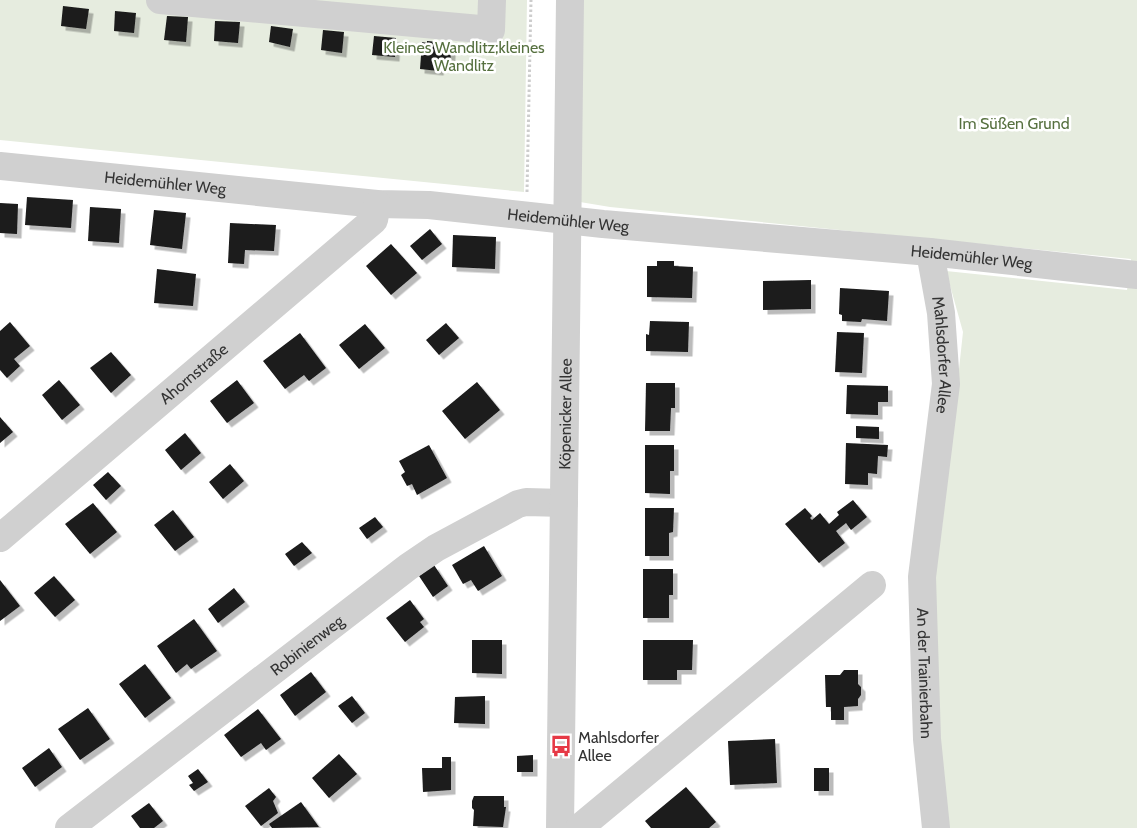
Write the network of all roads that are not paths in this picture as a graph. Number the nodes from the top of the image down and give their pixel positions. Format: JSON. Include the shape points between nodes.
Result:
{"nodes":[{"id":1,"x":160,"y":0,"type":"edge"},
{"id":2,"x":492,"y":0,"type":"edge"},
{"id":3,"x":570,"y":0,"type":"edge"},
{"id":4,"x":0,"y":166,"type":"edge"},
{"id":5,"x":377,"y":204,"type":"junction"},
{"id":6,"x":568,"y":220,"type":"junction"},
{"id":7,"x":930,"y":252,"type":"junction"},
{"id":8,"x":1137,"y":275,"type":"edge"},
{"id":9,"x":564,"y":503,"type":"junction"},
{"id":10,"x":930,"y":519,"type":"joint"},
{"id":11,"x":0,"y":538,"type":"edge"},
{"id":12,"x":872,"y":585,"type":"dead end"},
{"id":13,"x":69,"y":828,"type":"edge"},
{"id":14,"x":560,"y":828,"type":"edge"},
{"id":15,"x":579,"y":828,"type":"edge"},
{"id":16,"x":936,"y":828,"type":"edge"}],
"edges":[{"from":1,"to":2,"type":"street","via":[[491,30]]},
{"from":3,"to":6,"type":"street","name":"Köpenicker Allee"},
{"from":4,"to":5,"type":"street","name":"Heidemühler Weg"},
{"from":5,"to":6,"type":"street","name":"Heidemühler Weg","via":[[429,205]]},
{"from":5,"to":11,"type":"street","name":"Ahornstraße","via":[[374,220]]},
{"from":6,"to":7,"type":"street","name":"Heidemühler Weg"},
{"from":6,"to":9,"type":"street","name":"Köpenicker Allee"},
{"from":7,"to":8,"type":"street","name":"Heidemühler Weg"},
{"from":7,"to":10,"type":"street","name":"Mahlsdorfer Allee","via":[[941,313],[946,384]]},
{"from":9,"to":13,"type":"street","name":"Robinienweg","via":[[518,504],[436,548]]},
{"from":9,"to":14,"type":"street","name":"Köpenicker Allee"},
{"from":10,"to":16,"type":"street","name":"An der Trainierbahn","via":[[922,577],[927,739]]},
{"from":12,"to":15,"type":"street"}]}
